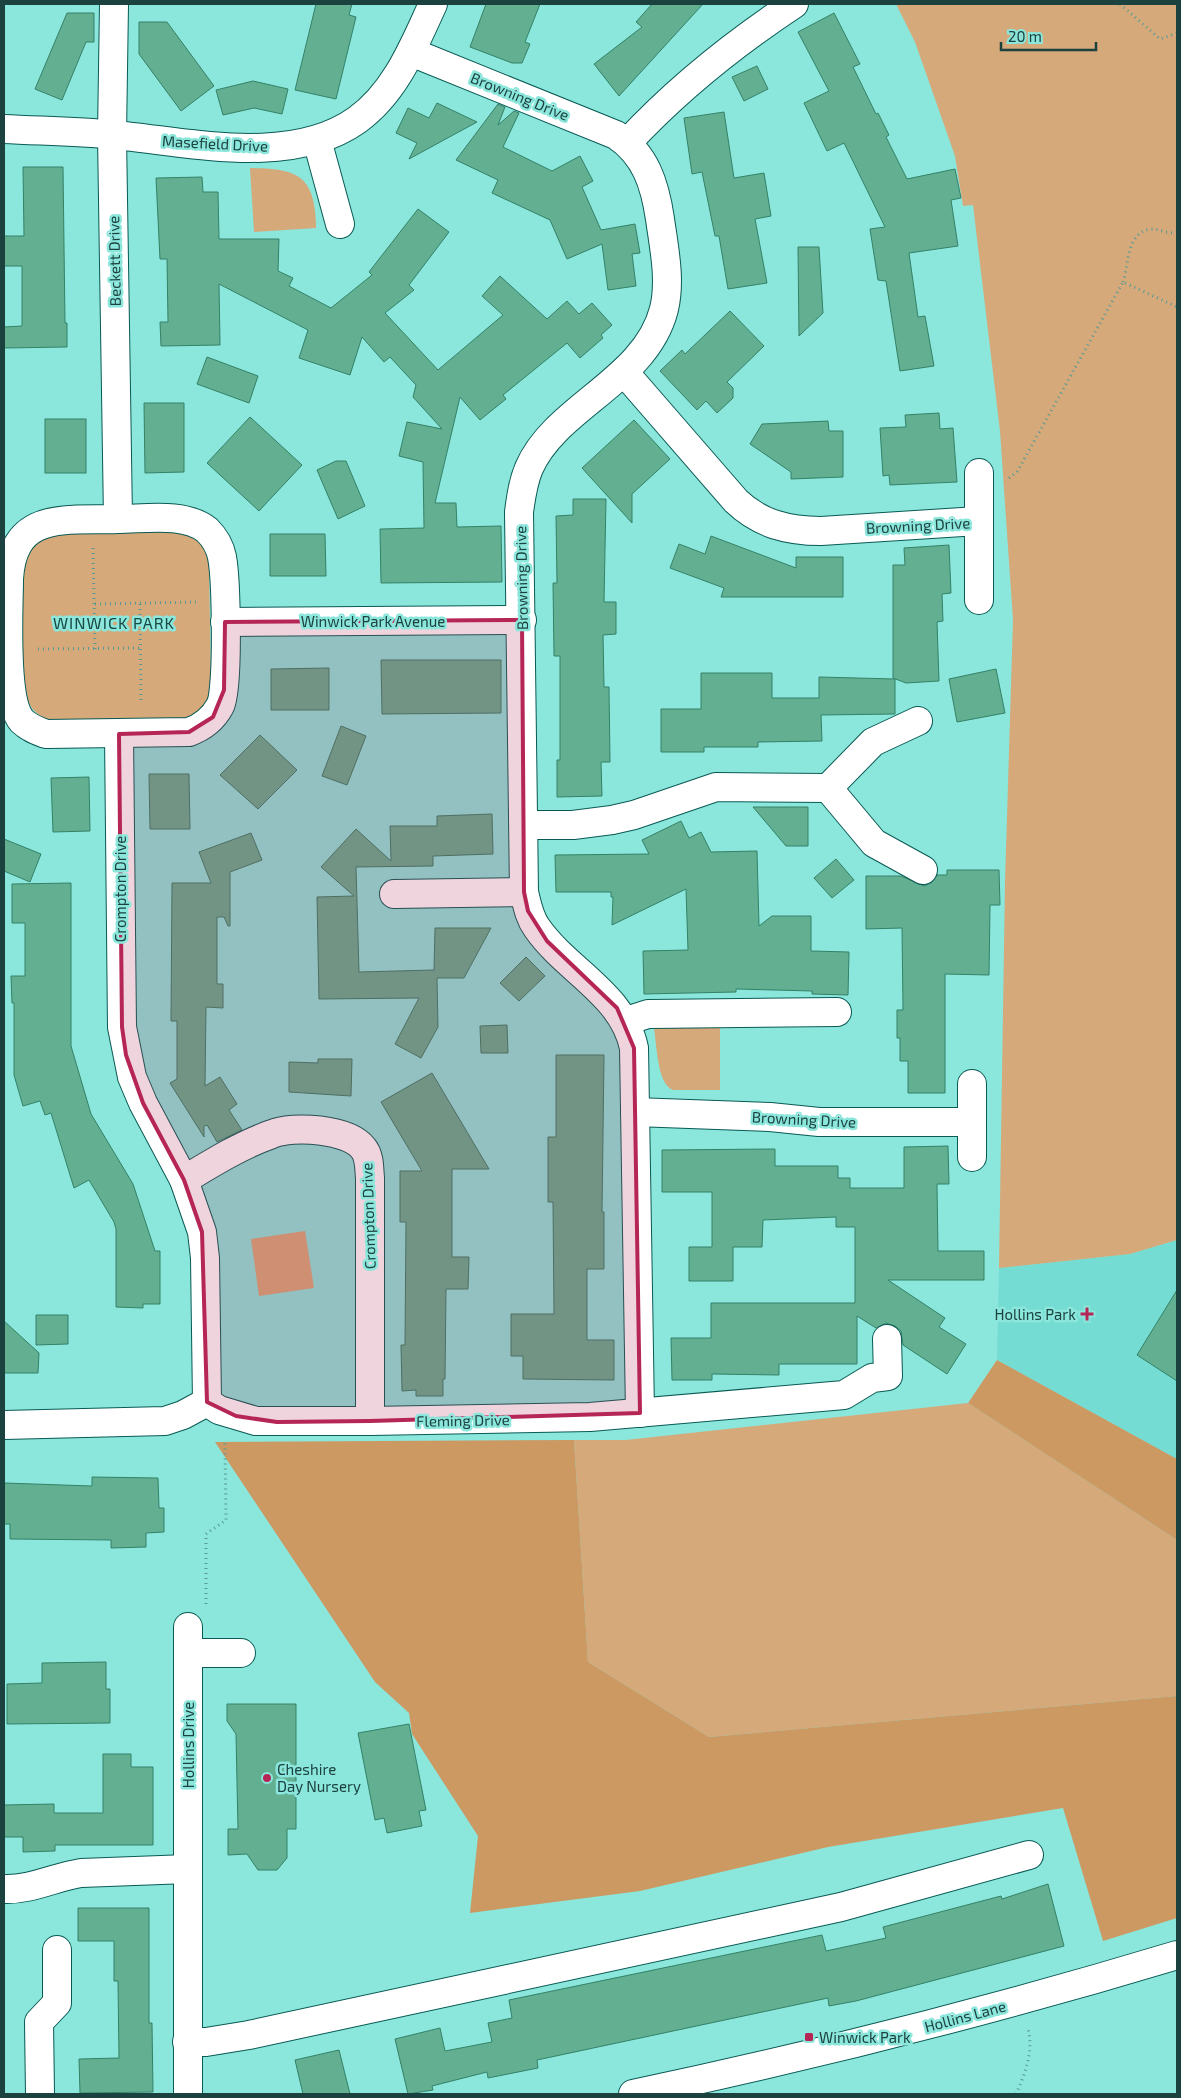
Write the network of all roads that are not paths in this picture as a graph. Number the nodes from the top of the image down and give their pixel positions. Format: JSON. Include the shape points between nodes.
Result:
{"nodes":[{"id":1,"x":114,"y":4,"type":"edge"},
{"id":2,"x":433,"y":4,"type":"edge"},
{"id":3,"x":794,"y":4,"type":"edge"},
{"id":4,"x":411,"y":52,"type":"junction"},
{"id":5,"x":4,"y":129,"type":"edge"},
{"id":6,"x":112,"y":135,"type":"junction"},
{"id":7,"x":317,"y":140,"type":"junction"},
{"id":8,"x":628,"y":142,"type":"junction"},
{"id":9,"x":342,"y":226,"type":"dead end"},
{"id":10,"x":624,"y":372,"type":"junction"},
{"id":11,"x":978,"y":481,"type":"road end"},
{"id":12,"x":105,"y":519,"type":"junction"},
{"id":13,"x":978,"y":521,"type":"junction"},
{"id":14,"x":979,"y":600,"type":"dead end"},
{"id":15,"x":224,"y":612,"type":"junction"},
{"id":16,"x":522,"y":620,"type":"junction"},
{"id":17,"x":8,"y":634,"type":"edge"},
{"id":18,"x":918,"y":721,"type":"dead end"},
{"id":19,"x":130,"y":734,"type":"junction"},
{"id":20,"x":828,"y":788,"type":"junction"},
{"id":21,"x":525,"y":825,"type":"junction"},
{"id":22,"x":924,"y":870,"type":"dead end"},
{"id":23,"x":524,"y":892,"type":"junction"},
{"id":24,"x":394,"y":894,"type":"dead end"},
{"id":25,"x":837,"y":1012,"type":"dead end"},
{"id":26,"x":626,"y":1021,"type":"junction"},
{"id":27,"x":972,"y":1084,"type":"dead end"},
{"id":28,"x":635,"y":1112,"type":"junction"},
{"id":29,"x":972,"y":1122,"type":"junction"},
{"id":30,"x":972,"y":1157,"type":"dead end"},
{"id":31,"x":184,"y":1180,"type":"junction"},
{"id":32,"x":887,"y":1339,"type":"dead end"},
{"id":33,"x":207,"y":1402,"type":"junction"},
{"id":34,"x":640,"y":1413,"type":"junction"},
{"id":35,"x":370,"y":1421,"type":"junction"},
{"id":36,"x":4,"y":1425,"type":"edge"},
{"id":37,"x":242,"y":1653,"type":"dead end"},
{"id":38,"x":1028,"y":1855,"type":"dead end"},
{"id":39,"x":188,"y":1869,"type":"junction"},
{"id":40,"x":4,"y":1889,"type":"edge"},
{"id":41,"x":57,"y":1950,"type":"dead end"},
{"id":42,"x":1177,"y":1955,"type":"edge"},
{"id":43,"x":187,"y":2042,"type":"junction"},
{"id":44,"x":40,"y":2094,"type":"edge"},
{"id":45,"x":188,"y":2094,"type":"edge"},
{"id":46,"x":633,"y":2094,"type":"edge"}],
"edges":[{"from":1,"to":6,"type":"street","name":"Beckett Drive"},
{"from":2,"to":4,"type":"street","name":"Masefield Drive"},
{"from":3,"to":8,"type":"street","via":[[737,41],[662,105]]},
{"from":4,"to":7,"type":"street","name":"Masefield Drive","via":[[378,102],[359,119]]},
{"from":4,"to":8,"type":"street","name":"Browning Drive"},
{"from":5,"to":6,"type":"street","name":"Masefield Drive"},
{"from":6,"to":7,"type":"street","name":"Masefield Drive","via":[[231,147],[292,145]]},
{"from":6,"to":12,"type":"street","name":"Beckett Drive"},
{"from":7,"to":9,"type":"street"},
{"from":8,"to":10,"type":"street","name":"Browning Drive","via":[[640,157],[654,190],[667,274],[660,323],[651,340]]},
{"from":10,"to":13,"type":"street","name":"Browning Drive","via":[[736,501],[748,512],[768,522],[798,531],[821,531]]},
{"from":10,"to":16,"type":"street","name":"Browning Drive","via":[[542,446],[529,467],[519,512]]},
{"from":11,"to":13,"type":"street","name":"Browning Drive"},
{"from":12,"to":15,"type":"street","via":[[182,519],[208,531],[222,556]]},
{"from":12,"to":17,"type":"street","via":[[50,521],[35,526],[24,535],[10,564]]},
{"from":13,"to":14,"type":"street","name":"Browning Drive"},
{"from":15,"to":16,"type":"street","name":"Winwick Park Avenue"},
{"from":15,"to":19,"type":"street","via":[[224,690],[221,704],[213,717],[202,727],[189,732]]},
{"from":16,"to":21,"type":"street","name":"Browning Drive"},
{"from":17,"to":19,"type":"street","via":[[11,697],[22,721],[46,734]]},
{"from":18,"to":20,"type":"street","via":[[872,742]]},
{"from":19,"to":31,"type":"street","name":"Crompton Drive","via":[[122,1027],[126,1055],[143,1103]]},
{"from":20,"to":21,"type":"street","via":[[716,787],[612,820],[573,825]]},
{"from":20,"to":22,"type":"street","via":[[874,842]]},
{"from":21,"to":23,"type":"street","name":"Browning Drive"},
{"from":23,"to":24,"type":"street"},
{"from":23,"to":26,"type":"street","name":"Browning Drive","via":[[528,911],[547,941],[617,1008]]},
{"from":25,"to":26,"type":"street","via":[[648,1014]]},
{"from":26,"to":28,"type":"street","name":"Browning Drive","via":[[634,1048]]},
{"from":27,"to":29,"type":"street"},
{"from":28,"to":29,"type":"street","name":"Browning Drive","via":[[819,1122]]},
{"from":28,"to":34,"type":"street","name":"Browning Drive"},
{"from":29,"to":30,"type":"street"},
{"from":31,"to":33,"type":"street","name":"Crompton Drive","via":[[199,1224],[205,1258]]},
{"from":31,"to":35,"type":"street","name":"Crompton Drive","via":[[221,1157],[283,1131],[332,1133],[352,1140],[364,1149],[370,1178]]},
{"from":32,"to":34,"type":"street","name":"Fleming Drive","via":[[888,1376],[872,1378],[844,1394]]},
{"from":33,"to":35,"type":"street","name":"Fleming Drive","via":[[236,1416],[270,1422]]},
{"from":33,"to":36,"type":"street","via":[[183,1415],[155,1422]]},
{"from":34,"to":35,"type":"street","name":"Fleming Drive","via":[[590,1417]]},
{"from":37,"to":39,"type":"street","name":"Hollins Drive","via":[[188,1640]]},
{"from":38,"to":43,"type":"street","via":[[831,1909],[249,2035]]},
{"from":39,"to":40,"type":"street","via":[[81,1873],[37,1885]]},
{"from":39,"to":43,"type":"street","name":"Hollins Drive"},
{"from":41,"to":44,"type":"street","via":[[57,2003],[39,2022]]},
{"from":42,"to":46,"type":"street","name":"Hollins Lane","via":[[1021,2001],[789,2060]]},
{"from":43,"to":45,"type":"street","name":"Hollins Drive"}]}
